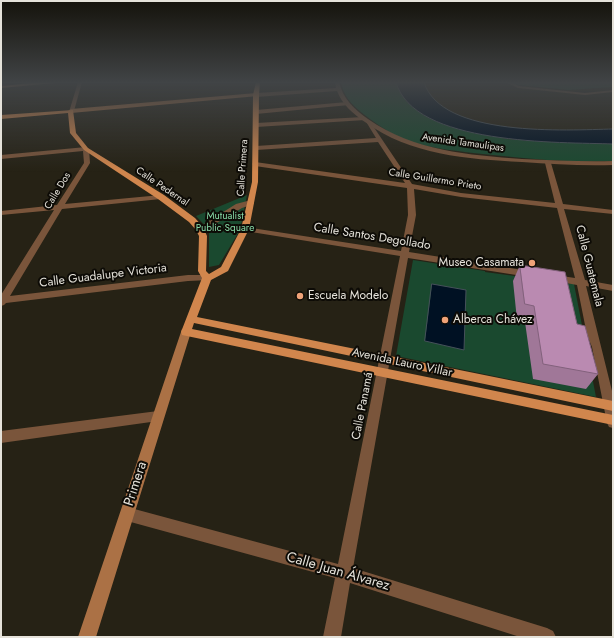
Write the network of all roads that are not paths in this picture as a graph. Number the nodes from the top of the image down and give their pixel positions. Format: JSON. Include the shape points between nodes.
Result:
{"nodes":[{"id":1,"x":71,"y":111,"type":"edge"},
{"id":2,"x":62,"y":112,"type":"edge"},
{"id":3,"x":256,"y":112,"type":"edge"},
{"id":4,"x":356,"y":112,"type":"edge"},
{"id":5,"x":1,"y":117,"type":"edge"},
{"id":6,"x":365,"y":120,"type":"junction"},
{"id":7,"x":256,"y":125,"type":"junction"},
{"id":8,"x":379,"y":140,"type":"junction"},
{"id":9,"x":256,"y":148,"type":"junction"},
{"id":10,"x":86,"y":149,"type":"junction"},
{"id":11,"x":1,"y":157,"type":"edge"},
{"id":12,"x":548,"y":162,"type":"junction"},
{"id":13,"x":613,"y":163,"type":"edge"},
{"id":14,"x":255,"y":164,"type":"junction"},
{"id":15,"x":410,"y":186,"type":"junction"},
{"id":16,"x":161,"y":197,"type":"junction"},
{"id":17,"x":251,"y":202,"type":"junction"},
{"id":18,"x":560,"y":206,"type":"junction"},
{"id":19,"x":61,"y":207,"type":"junction"},
{"id":20,"x":1,"y":212,"type":"edge"},
{"id":21,"x":613,"y":212,"type":"edge"},
{"id":22,"x":200,"y":229,"type":"junction"},
{"id":23,"x":245,"y":229,"type":"junction"},
{"id":24,"x":406,"y":254,"type":"junction"},
{"id":25,"x":208,"y":278,"type":"junction"},
{"id":26,"x":581,"y":283,"type":"junction"},
{"id":27,"x":613,"y":288,"type":"edge"},
{"id":28,"x":2,"y":301,"type":"edge"},
{"id":29,"x":189,"y":325,"type":"junction"},
{"id":30,"x":386,"y":358,"type":"junction"},
{"id":31,"x":383,"y":372,"type":"junction"},
{"id":32,"x":611,"y":405,"type":"edge"},
{"id":33,"x":158,"y":416,"type":"junction"},
{"id":34,"x":613,"y":421,"type":"edge"},
{"id":35,"x":1,"y":436,"type":"edge"},
{"id":36,"x":127,"y":514,"type":"junction"},
{"id":37,"x":344,"y":573,"type":"junction"},
{"id":38,"x":87,"y":637,"type":"edge"},
{"id":39,"x":332,"y":637,"type":"edge"},
{"id":40,"x":547,"y":637,"type":"edge"}],
"edges":[{"from":1,"to":10,"type":"main road","via":[[72,133]]},
{"from":2,"to":5,"type":"main road"},
{"from":3,"to":7,"type":"main road","name":"Calle Primera"},
{"from":4,"to":6,"type":"street","name":"Avenida Tamaulipas"},
{"from":6,"to":7,"type":"street"},
{"from":6,"to":8,"type":"street"},
{"from":6,"to":12,"type":"street","name":"Avenida Tamaulipas","via":[[394,138],[424,149],[469,156]]},
{"from":7,"to":9,"type":"main road","name":"Calle Primera"},
{"from":8,"to":9,"type":"street"},
{"from":8,"to":15,"type":"street"},
{"from":9,"to":14,"type":"main road","name":"Calle Primera"},
{"from":10,"to":11,"type":"street"},
{"from":10,"to":16,"type":"main road","name":"Calle Pedernal"},
{"from":10,"to":19,"type":"street","name":"Calle Dos","via":[[87,163]]},
{"from":12,"to":13,"type":"street","name":"Avenida Tamaulipas"},
{"from":12,"to":18,"type":"street","name":"Calle Guatemala"},
{"from":14,"to":15,"type":"street","name":"Calle Guillermo Prieto"},
{"from":14,"to":17,"type":"main road","name":"Calle Primera"},
{"from":15,"to":18,"type":"street","name":"Calle Guillermo Prieto","via":[[492,199]]},
{"from":15,"to":24,"type":"street","name":"Calle Panamá","via":[[412,215]]},
{"from":16,"to":19,"type":"street"},
{"from":16,"to":22,"type":"main road","name":"Calle Pedernal"},
{"from":17,"to":22,"type":"street","via":[[239,206]]},
{"from":17,"to":23,"type":"main road","name":"Calle Primera"},
{"from":18,"to":21,"type":"street","name":"Calle Guillermo Prieto"},
{"from":18,"to":26,"type":"street","name":"Calle Guatemala"},
{"from":19,"to":20,"type":"street"},
{"from":19,"to":28,"type":"street","name":"Calle Dos"},
{"from":22,"to":25,"type":"main road","via":[[203,236],[202,271]]},
{"from":23,"to":24,"type":"street","name":"Calle Santos Degollado"},
{"from":23,"to":25,"type":"main road","name":"Calle Primera","via":[[225,269]]},
{"from":24,"to":26,"type":"street","name":"Calle Santos Degollado"},
{"from":24,"to":30,"type":"street","name":"Calle Panamá"},
{"from":25,"to":28,"type":"street","name":"Calle Guadalupe Victoria","via":[[188,278]]},
{"from":25,"to":29,"type":"main road"},
{"from":26,"to":27,"type":"street","name":"Calle Santos Degollado"},
{"from":26,"to":32,"type":"street","name":"Calle Guatemala"},
{"from":29,"to":30,"type":"main road","name":"Avenida Lauro Villar"},
{"from":29,"to":31,"type":"main road","name":"Avenida Lauro Villar"},
{"from":29,"to":33,"type":"main road","name":"Primera"},
{"from":30,"to":31,"type":"street","name":"Calle Panamá"},
{"from":30,"to":32,"type":"main road","name":"Avenida Lauro Villar"},
{"from":31,"to":34,"type":"main road","name":"Avenida Lauro Villar"},
{"from":31,"to":37,"type":"street","name":"Calle Panamá"},
{"from":32,"to":34,"type":"street","name":"Calle Guatemala"},
{"from":33,"to":35,"type":"street"},
{"from":33,"to":36,"type":"main road","name":"Primera"},
{"from":36,"to":37,"type":"street","name":"Calle Juan Álvarez"},
{"from":36,"to":38,"type":"main road","name":"Primera"},
{"from":37,"to":39,"type":"street","name":"Calle Panamá"},
{"from":37,"to":40,"type":"street","name":"Calle Juan Álvarez"}]}
